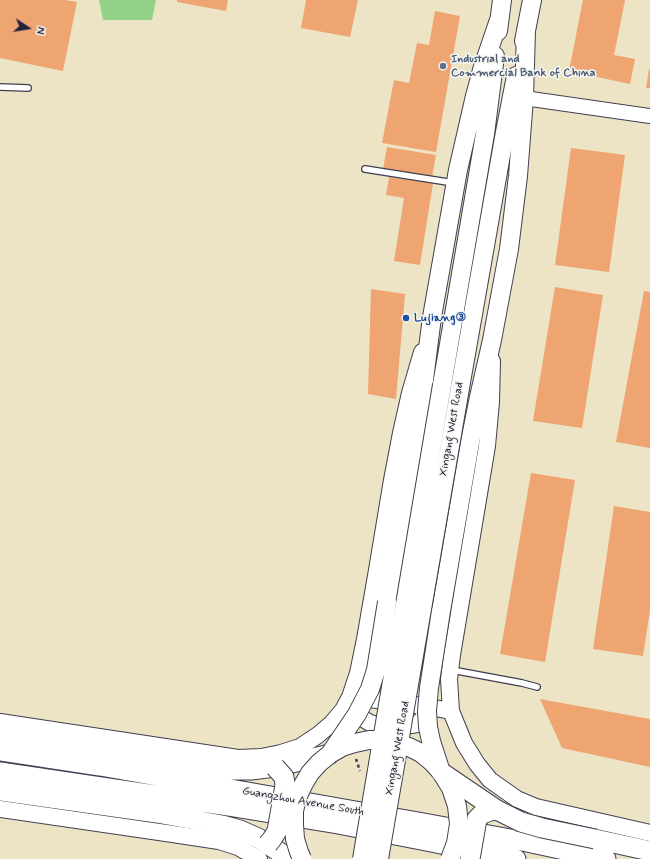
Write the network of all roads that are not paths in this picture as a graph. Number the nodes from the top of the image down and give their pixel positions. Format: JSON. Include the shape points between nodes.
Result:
{"nodes":[{"id":1,"x":502,"y":0,"type":"edge"},
{"id":2,"x":532,"y":0,"type":"edge"},
{"id":3,"x":499,"y":20,"type":"junction"},
{"id":4,"x":526,"y":30,"type":"junction"},
{"id":5,"x":0,"y":87,"type":"edge"},
{"id":6,"x":28,"y":88,"type":"dead end"},
{"id":7,"x":524,"y":98,"type":"junction"},
{"id":8,"x":650,"y":116,"type":"edge"},
{"id":9,"x":365,"y":169,"type":"dead end"},
{"id":10,"x":456,"y":183,"type":"junction"},
{"id":11,"x":432,"y":318,"type":"junction"},
{"id":12,"x":492,"y":340,"type":"junction"},
{"id":13,"x":451,"y":387,"type":"junction"},
{"id":14,"x":450,"y":669,"type":"junction"},
{"id":15,"x":538,"y":687,"type":"dead end"},
{"id":16,"x":350,"y":697,"type":"junction"},
{"id":17,"x":427,"y":711,"type":"junction"},
{"id":18,"x":451,"y":711,"type":"junction"},
{"id":19,"x":357,"y":714,"type":"junction"},
{"id":20,"x":0,"y":722,"type":"edge"},
{"id":21,"x":0,"y":737,"type":"edge"},
{"id":22,"x":0,"y":751,"type":"edge"},
{"id":23,"x":330,"y":754,"type":"junction"},
{"id":24,"x":275,"y":767,"type":"junction"},
{"id":25,"x":0,"y":772,"type":"edge"},
{"id":26,"x":441,"y":772,"type":"junction"},
{"id":27,"x":8,"y":793,"type":"edge"},
{"id":28,"x":0,"y":809,"type":"edge"},
{"id":29,"x":497,"y":810,"type":"junction"},
{"id":30,"x":650,"y":833,"type":"edge"},
{"id":31,"x":650,"y":851,"type":"edge"},
{"id":32,"x":263,"y":852,"type":"edge"},
{"id":33,"x":290,"y":859,"type":"edge"},
{"id":34,"x":302,"y":859,"type":"edge"},
{"id":35,"x":362,"y":859,"type":"edge"},
{"id":36,"x":379,"y":859,"type":"edge"},
{"id":37,"x":450,"y":859,"type":"edge"},
{"id":38,"x":470,"y":859,"type":"edge"},
{"id":39,"x":516,"y":859,"type":"edge"},
{"id":40,"x":606,"y":859,"type":"edge"}],
"edges":[{"from":1,"to":3,"type":"main road","name":"Xingang West Road"},
{"from":2,"to":4,"type":"main road","name":"Xingang West Road"},
{"from":3,"to":10,"type":"main road","via":[[475,96]]},
{"from":3,"to":13,"type":"main road","name":"Xingang West Road"},
{"from":4,"to":7,"type":"main road"},
{"from":4,"to":13,"type":"main road","name":"Xingang West Road"},
{"from":5,"to":6,"type":"lane"},
{"from":7,"to":8,"type":"street"},
{"from":7,"to":12,"type":"main road","via":[[510,242]]},
{"from":9,"to":10,"type":"lane"},
{"from":10,"to":11,"type":"main road"},
{"from":11,"to":16,"type":"main road","via":[[401,433],[365,639]]},
{"from":11,"to":19,"type":"main road","bridge":true,"via":[[420,411],[376,670],[370,689]]},
{"from":12,"to":14,"type":"main road","via":[[487,446]]},
{"from":12,"to":17,"type":"main road","bridge":true,"via":[[471,437],[441,611]]},
{"from":13,"to":35,"type":"main road","name":"Xingang West Road","bridge":true},
{"from":13,"to":36,"type":"main road","name":"Xingang West Road","bridge":true},
{"from":14,"to":15,"type":"lane"},
{"from":14,"to":18,"type":"main road"},
{"from":16,"to":18,"type":"main road"},
{"from":16,"to":20,"type":"main road","via":[[343,710],[318,735],[300,747],[261,757],[238,758]]},
{"from":17,"to":19,"type":"main road","bridge":true,"via":[[417,724],[405,726],[377,725]]},
{"from":17,"to":26,"type":"main road","bridge":true,"via":[[431,741]]},
{"from":18,"to":30,"type":"main road","via":[[464,743],[477,764],[490,780],[517,799],[542,809]]},
{"from":19,"to":23,"type":"main road","bridge":true},
{"from":21,"to":24,"type":"highway","via":[[230,770]]},
{"from":22,"to":40,"type":"highway","name":"Guangzhou Avenue South","via":[[424,823]]},
{"from":23,"to":24,"type":"highway","bridge":true},
{"from":23,"to":26,"type":"main road","bridge":true,"via":[[369,740],[396,742],[421,753]]},
{"from":23,"to":34,"type":"main road","bridge":true,"via":[[310,773],[294,811],[295,839]]},
{"from":24,"to":32,"type":"highway","bridge":true,"via":[[284,777],[285,785],[277,831]]},
{"from":25,"to":39,"type":"highway","name":"Guangzhou Avenue South","via":[[237,807]]},
{"from":26,"to":29,"type":"highway","bridge":true},
{"from":26,"to":37,"type":"main road","bridge":true,"via":[[451,788],[459,824]]},
{"from":27,"to":32,"type":"highway","via":[[215,823],[240,830]]},
{"from":28,"to":32,"type":"main road","via":[[218,841],[238,848]]},
{"from":29,"to":31,"type":"highway","bridge":true,"via":[[521,822],[542,828]]},
{"from":29,"to":38,"type":"highway","bridge":true,"via":[[482,814],[477,819]]},
{"from":32,"to":33,"type":"highway"}]}
